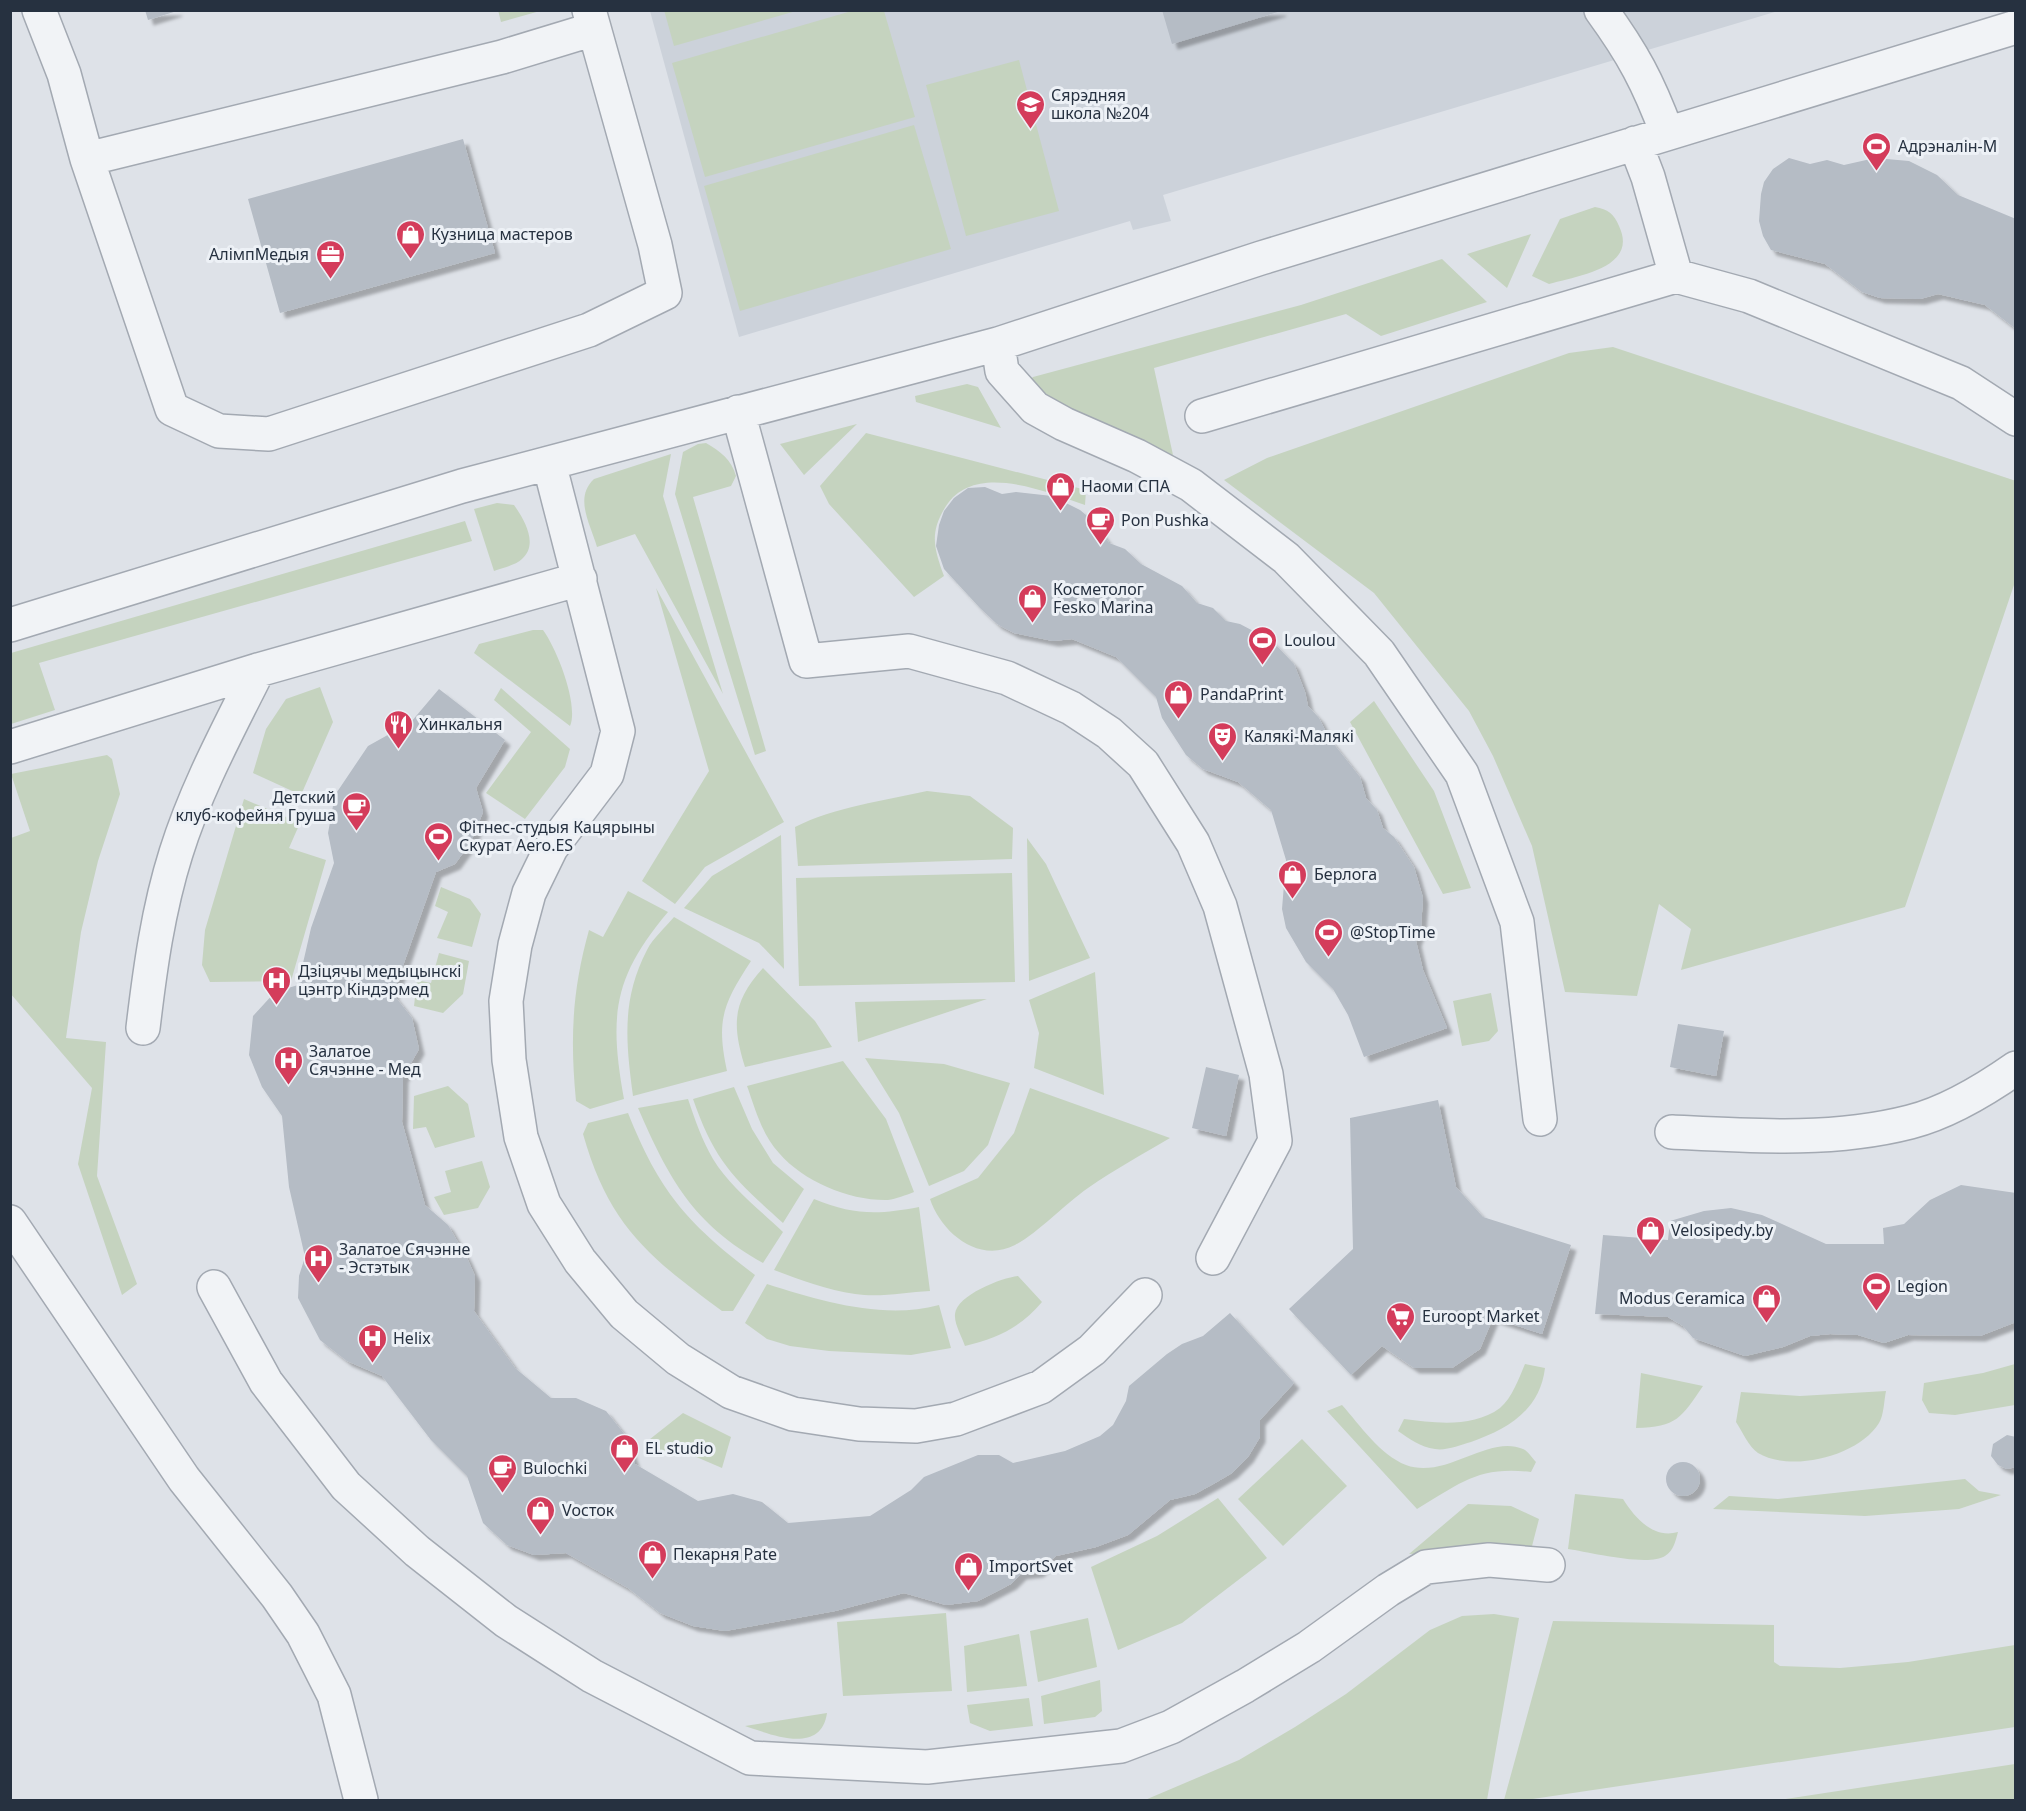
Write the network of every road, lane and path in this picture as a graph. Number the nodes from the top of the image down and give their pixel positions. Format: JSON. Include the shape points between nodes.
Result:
{"nodes":[{"id":1,"x":39,"y":10,"type":"edge"},
{"id":2,"x":1601,"y":10,"type":"edge"},
{"id":3,"x":591,"y":20,"type":"edge"},
{"id":4,"x":2016,"y":27,"type":"edge"},
{"id":5,"x":1667,"y":133,"type":"junction"},
{"id":6,"x":1635,"y":143,"type":"junction"},
{"id":7,"x":87,"y":159,"type":"junction"},
{"id":8,"x":1676,"y":276,"type":"junction"},
{"id":9,"x":998,"y":344,"type":"junction"},
{"id":10,"x":738,"y":412,"type":"junction"},
{"id":11,"x":1202,"y":417,"type":"dead end"},
{"id":12,"x":2016,"y":419,"type":"edge"},
{"id":13,"x":549,"y":463,"type":"junction"},
{"id":14,"x":580,"y":579,"type":"junction"},
{"id":15,"x":10,"y":626,"type":"edge"},
{"id":16,"x":258,"y":670,"type":"junction"},
{"id":17,"x":10,"y":747,"type":"edge"},
{"id":18,"x":143,"y":1028,"type":"dead end"},
{"id":19,"x":2016,"y":1068,"type":"edge"},
{"id":20,"x":1540,"y":1119,"type":"dead end"},
{"id":21,"x":1672,"y":1132,"type":"dead end"},
{"id":22,"x":10,"y":1222,"type":"edge"},
{"id":23,"x":1213,"y":1258,"type":"dead end"},
{"id":24,"x":214,"y":1287,"type":"dead end"},
{"id":25,"x":1145,"y":1295,"type":"dead end"},
{"id":26,"x":1548,"y":1565,"type":"dead end"},
{"id":27,"x":361,"y":1800,"type":"edge"}],
"edges":[{"from":1,"to":7,"type":"street","via":[[64,74]]},
{"from":2,"to":5,"type":"street","via":[[1632,52]]},
{"from":3,"to":7,"type":"street","via":[[491,59]]},
{"from":3,"to":7,"type":"street","via":[[665,293],[589,330],[269,434],[219,431],[172,409]]},
{"from":4,"to":5,"type":"street"},
{"from":5,"to":6,"type":"street"},
{"from":6,"to":8,"type":"street"},
{"from":6,"to":9,"type":"street"},
{"from":8,"to":11,"type":"street"},
{"from":8,"to":12,"type":"street","via":[[1749,296],[1960,383]]},
{"from":9,"to":10,"type":"street"},
{"from":9,"to":20,"type":"street","via":[[1002,371],[1035,408],[1191,485],[1286,558],[1379,653],[1462,774],[1517,922]]},
{"from":10,"to":13,"type":"street"},
{"from":10,"to":23,"type":"street","via":[[806,661],[909,651],[1007,678],[1071,708],[1109,733],[1143,764],[1193,843],[1220,906],[1235,955],[1266,1074],[1275,1141]]},
{"from":13,"to":14,"type":"street"},
{"from":13,"to":15,"type":"street","via":[[462,486]]},
{"from":14,"to":16,"type":"street"},
{"from":14,"to":25,"type":"street","via":[[618,731],[607,774],[551,848],[529,893],[506,1001],[509,1060],[521,1137],[544,1204],[580,1260],[624,1314],[678,1359],[731,1392],[793,1414],[859,1424],[916,1426],[957,1419],[1041,1387],[1092,1350]]},
{"from":16,"to":17,"type":"street"},
{"from":16,"to":18,"type":"street","via":[[204,777],[176,854],[152,956]]},
{"from":19,"to":21,"type":"street","via":[[1983,1091],[1911,1122],[1838,1134],[1760,1137]]},
{"from":22,"to":27,"type":"street","via":[[184,1479],[303,1634],[334,1695]]},
{"from":24,"to":26,"type":"street","via":[[273,1392],[346,1486],[417,1551],[506,1621],[592,1676],[750,1758],[927,1767],[1121,1746],[1172,1727],[1245,1686],[1426,1567],[1489,1560]]}]}
